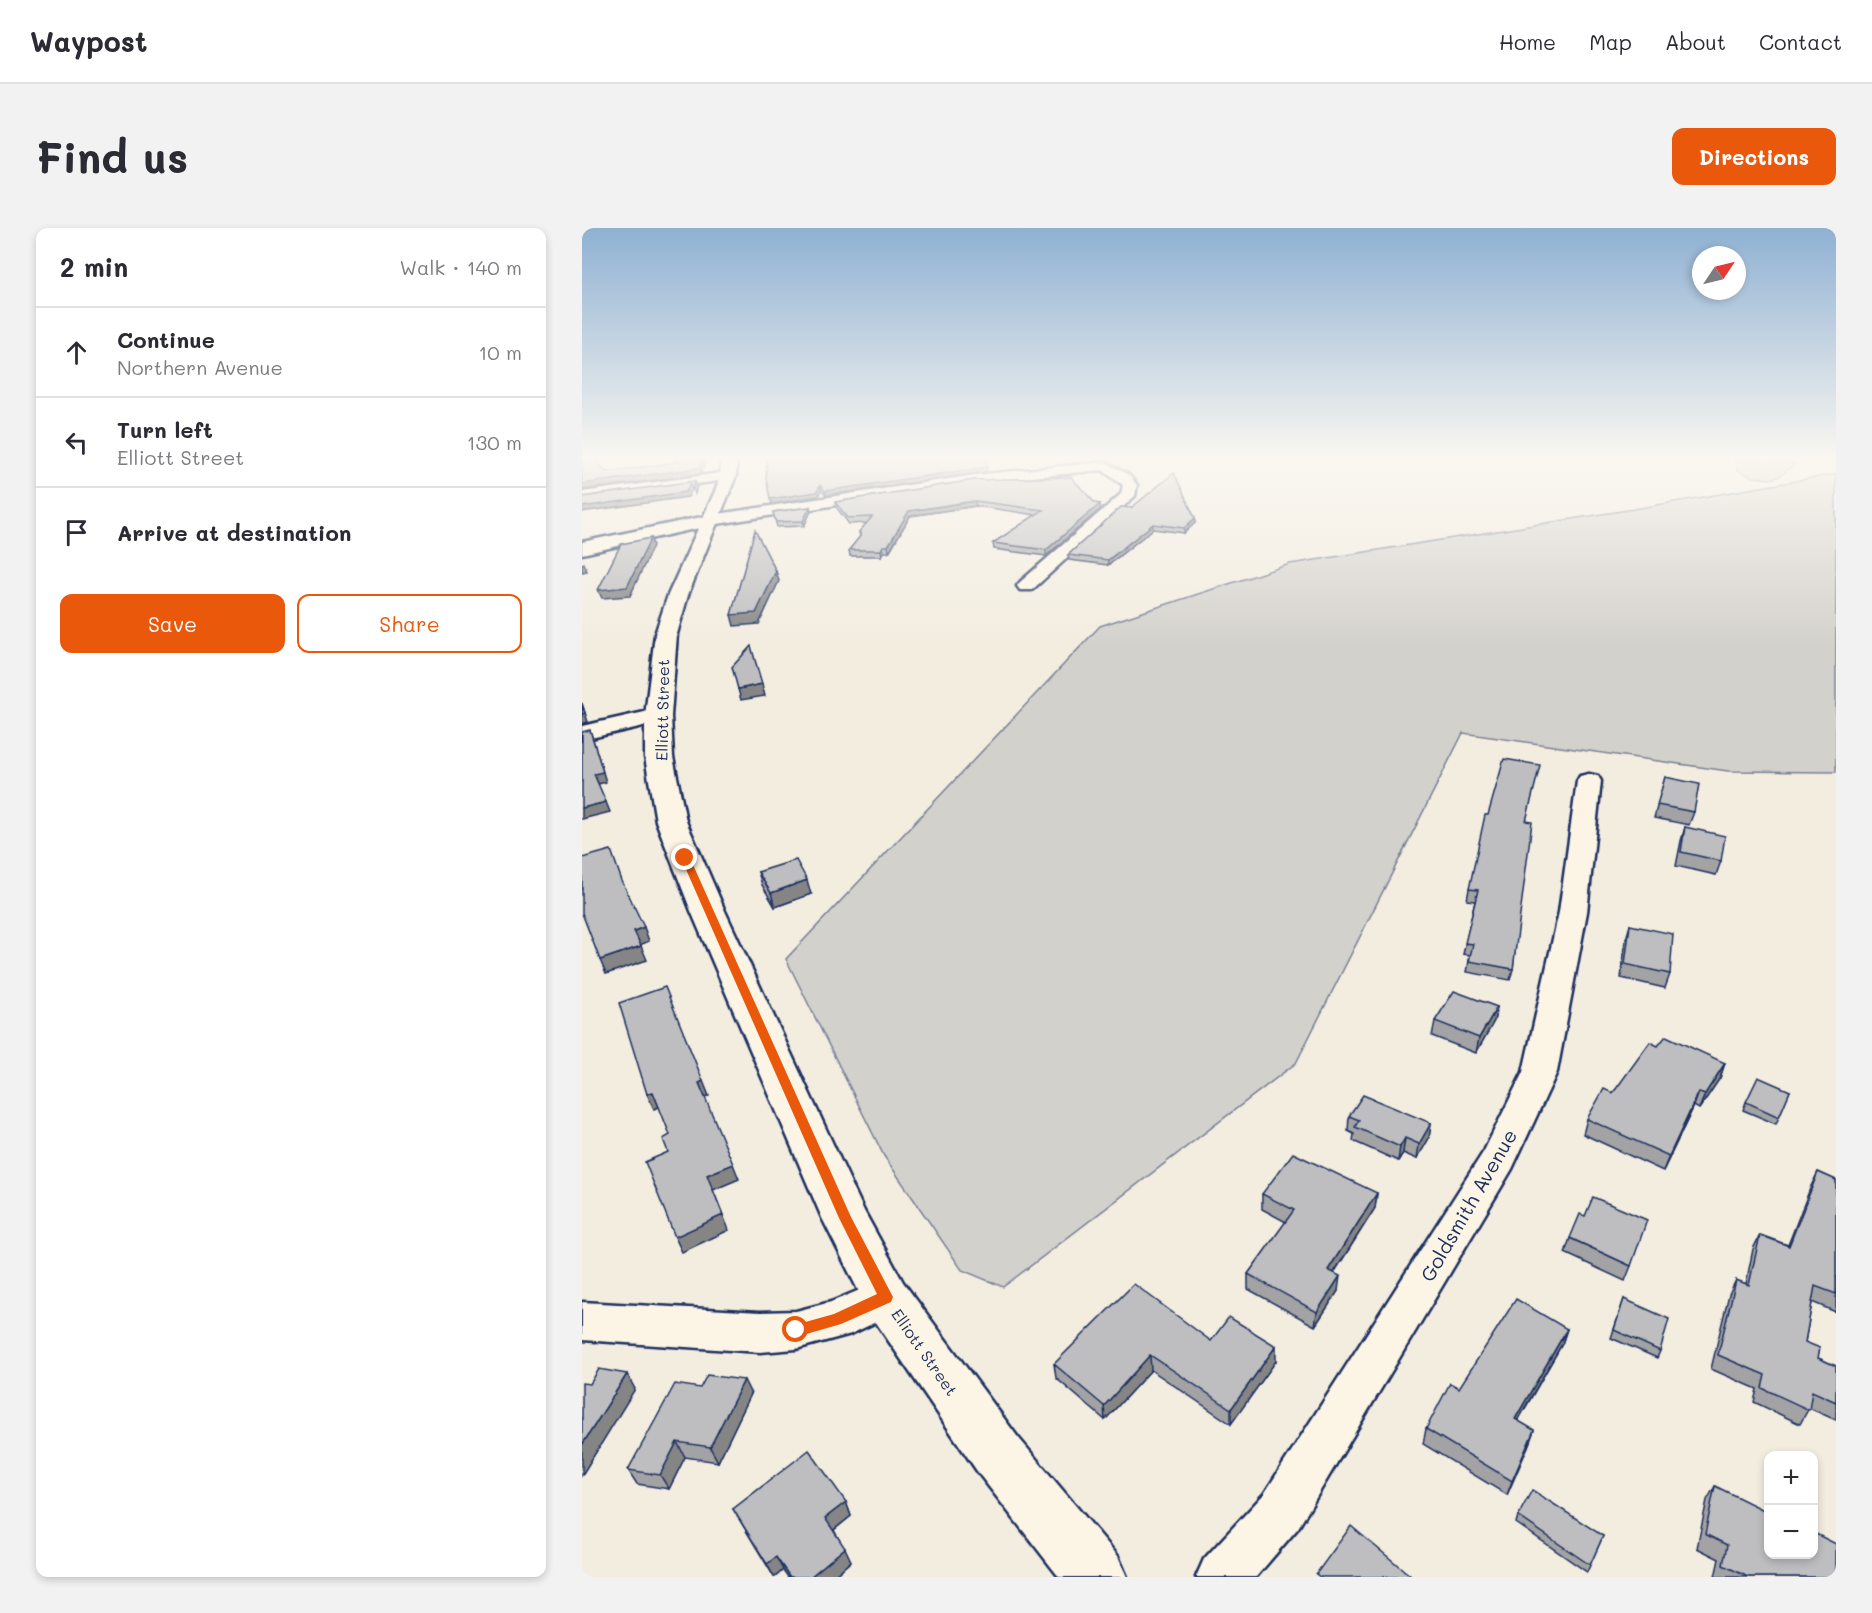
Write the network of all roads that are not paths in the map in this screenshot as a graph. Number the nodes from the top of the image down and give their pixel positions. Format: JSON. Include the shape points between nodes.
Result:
{"nodes":[{"id":1,"x":711,"y":520,"type":"joint"},
{"id":2,"x":1101,"y":520,"type":"edge"},
{"id":3,"x":582,"y":548,"type":"edge"},
{"id":4,"x":1026,"y":586,"type":"dead end"},
{"id":5,"x":658,"y":716,"type":"junction"},
{"id":6,"x":582,"y":733,"type":"edge"},
{"id":7,"x":1589,"y":781,"type":"dead end"},
{"id":8,"x":886,"y":1297,"type":"junction"},
{"id":9,"x":582,"y":1321,"type":"edge"},
{"id":10,"x":1097,"y":1577,"type":"edge"},
{"id":11,"x":1222,"y":1577,"type":"edge"}],
"edges":[{"from":1,"to":3,"type":"main road"},
{"from":1,"to":5,"type":"main road","name":"Elliott Street","via":[[678,595],[666,634]]},
{"from":2,"to":4,"type":"street"},
{"from":5,"to":6,"type":"street"},
{"from":5,"to":8,"type":"main road","name":"Elliott Street","via":[[664,789],[685,858],[845,1218]]},
{"from":7,"to":11,"type":"street","name":"Goldsmith Avenue","via":[[1573,912],[1540,1072],[1499,1159],[1281,1511]]},
{"from":8,"to":9,"type":"street","via":[[836,1320],[796,1330],[760,1332]]},
{"from":8,"to":10,"type":"main road","name":"Elliott Street","via":[[998,1455]]}]}
